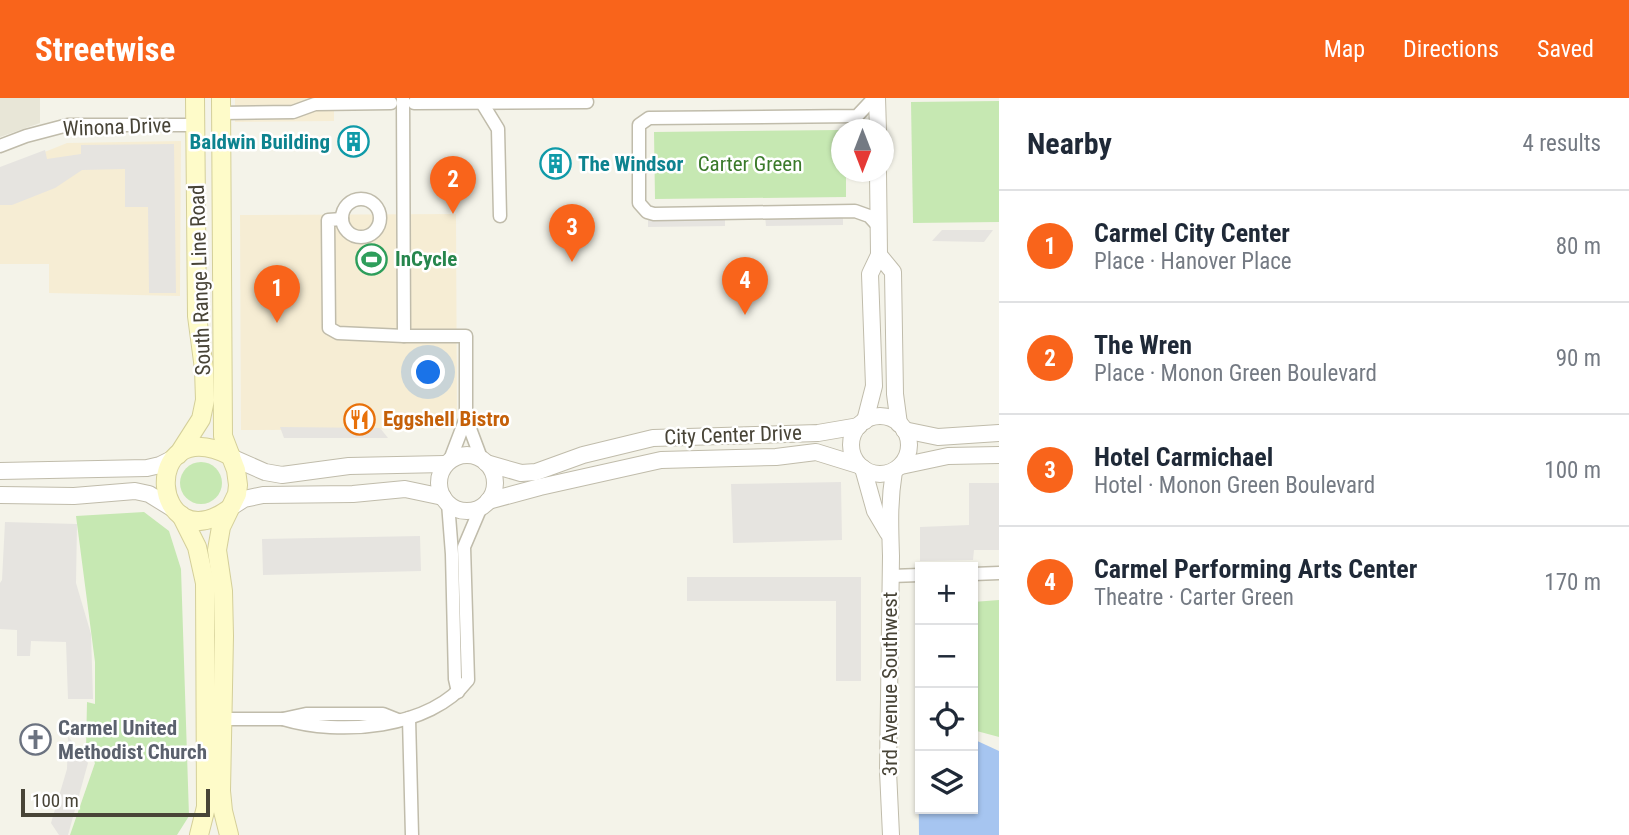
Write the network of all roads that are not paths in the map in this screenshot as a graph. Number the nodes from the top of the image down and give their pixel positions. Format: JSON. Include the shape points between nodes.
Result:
{"nodes":[{"id":1,"x":195,"y":98,"type":"edge"},
{"id":2,"x":876,"y":98,"type":"edge"},
{"id":3,"x":480,"y":101,"type":"edge"},
{"id":4,"x":403,"y":102,"type":"edge"},
{"id":5,"x":587,"y":102,"type":"dead end"},
{"id":6,"x":221,"y":106,"type":"edge"},
{"id":7,"x":877,"y":119,"type":"edge"},
{"id":8,"x":195,"y":125,"type":"junction"},
{"id":9,"x":0,"y":146,"type":"edge"},
{"id":10,"x":878,"y":182,"type":"edge"},
{"id":11,"x":500,"y":216,"type":"dead end"},
{"id":12,"x":380,"y":217,"type":"junction"},
{"id":13,"x":403,"y":217,"type":"junction"},
{"id":14,"x":342,"y":219,"type":"junction"},
{"id":15,"x":879,"y":227,"type":"junction"},
{"id":16,"x":879,"y":254,"type":"junction"},
{"id":17,"x":404,"y":336,"type":"junction"},
{"id":18,"x":466,"y":418,"type":"junction"},
{"id":19,"x":862,"y":423,"type":"junction"},
{"id":20,"x":902,"y":427,"type":"junction"},
{"id":21,"x":999,"y":433,"type":"edge"},
{"id":22,"x":999,"y":455,"type":"edge"},
{"id":23,"x":177,"y":456,"type":"junction"},
{"id":24,"x":231,"y":456,"type":"junction"},
{"id":25,"x":484,"y":460,"type":"junction"},
{"id":26,"x":448,"y":462,"type":"junction"},
{"id":27,"x":860,"y":466,"type":"junction"},
{"id":28,"x":898,"y":468,"type":"junction"},
{"id":29,"x":0,"y":471,"type":"edge"},
{"id":30,"x":0,"y":495,"type":"edge"},
{"id":31,"x":445,"y":500,"type":"junction"},
{"id":32,"x":485,"y":504,"type":"junction"},
{"id":33,"x":229,"y":509,"type":"junction"},
{"id":34,"x":178,"y":513,"type":"junction"},
{"id":35,"x":888,"y":533,"type":"junction"},
{"id":36,"x":999,"y":573,"type":"edge"},
{"id":37,"x":978,"y":574,"type":"edge"},
{"id":38,"x":915,"y":575,"type":"edge"},
{"id":39,"x":891,"y":576,"type":"junction"},
{"id":40,"x":458,"y":692,"type":"junction"},
{"id":41,"x":222,"y":719,"type":"junction"},
{"id":42,"x":403,"y":719,"type":"junction"},
{"id":43,"x":199,"y":835,"type":"edge"},
{"id":44,"x":229,"y":835,"type":"edge"},
{"id":45,"x":412,"y":835,"type":"edge"},
{"id":46,"x":891,"y":835,"type":"edge"}],
"edges":[{"from":1,"to":8,"type":"main road","name":"South Range Line Road"},
{"from":2,"to":7,"type":"street"},
{"from":2,"to":15,"type":"street","via":[[857,116],[644,120],[639,125],[639,203],[654,214],[855,211],[869,216]]},
{"from":3,"to":4,"type":"street"},
{"from":3,"to":5,"type":"street"},
{"from":3,"to":11,"type":"street","via":[[498,129]]},
{"from":4,"to":6,"type":"street","via":[[315,104],[293,112]]},
{"from":4,"to":13,"type":"street"},
{"from":6,"to":24,"type":"main road","name":"South Range Line Road","via":[[222,424]]},
{"from":8,"to":9,"type":"street","name":"Winona Drive","via":[[68,125]]},
{"from":8,"to":23,"type":"main road","name":"South Range Line Road","via":[[197,316],[205,400],[201,419]]},
{"from":10,"to":15,"type":"street"},
{"from":12,"to":13,"type":"street"},
{"from":12,"to":14,"type":"street","via":[[375,231],[362,237],[348,232]]},
{"from":12,"to":14,"type":"street","via":[[374,204],[360,199],[347,205]]},
{"from":13,"to":17,"type":"street"},
{"from":14,"to":17,"type":"street","via":[[328,220],[329,328]]},
{"from":15,"to":16,"type":"street"},
{"from":16,"to":19,"type":"street","via":[[870,274],[874,386]]},
{"from":16,"to":20,"type":"street","via":[[893,272],[895,394]]},
{"from":17,"to":18,"type":"street","via":[[466,336]]},
{"from":18,"to":25,"type":"street"},
{"from":18,"to":26,"type":"street"},
{"from":19,"to":20,"type":"street","via":[[881,416]]},
{"from":19,"to":25,"type":"street","name":"City Center Drive","via":[[818,433],[653,438],[521,473]]},
{"from":19,"to":27,"type":"street","via":[[852,441]]},
{"from":20,"to":21,"type":"street","via":[[938,437]]},
{"from":20,"to":28,"type":"street","via":[[909,451]]},
{"from":22,"to":28,"type":"street","via":[[948,456]]},
{"from":23,"to":24,"type":"main road","via":[[201,446]]},
{"from":23,"to":29,"type":"street","via":[[154,468]]},
{"from":23,"to":34,"type":"main road","via":[[166,472],[165,483]]},
{"from":24,"to":26,"type":"street","via":[[282,475],[349,466]]},
{"from":24,"to":33,"type":"main road","via":[[238,485]]},
{"from":25,"to":26,"type":"street","via":[[468,455]]},
{"from":25,"to":32,"type":"street","via":[[495,477]]},
{"from":26,"to":31,"type":"street","via":[[439,477]]},
{"from":27,"to":28,"type":"street","via":[[878,474]]},
{"from":27,"to":32,"type":"street","name":"City Center Drive","via":[[816,453],[661,460]]},
{"from":27,"to":35,"type":"street","name":"3rd Avenue Southwest","via":[[875,511]]},
{"from":28,"to":35,"type":"street","name":"3rd Avenue Southwest"},
{"from":30,"to":34,"type":"street","via":[[135,491],[149,494]]},
{"from":31,"to":32,"type":"street","via":[[463,510]]},
{"from":31,"to":33,"type":"street","via":[[405,489],[263,495],[244,499]]},
{"from":31,"to":40,"type":"street"},
{"from":32,"to":40,"type":"street","via":[[464,547],[468,680]]},
{"from":33,"to":34,"type":"main road","via":[[204,520]]},
{"from":33,"to":41,"type":"main road","via":[[218,550],[224,617]]},
{"from":34,"to":43,"type":"main road","via":[[200,557],[206,597],[206,807]]},
{"from":35,"to":39,"type":"street","name":"3rd Avenue Southwest"},
{"from":36,"to":37,"type":"street"},
{"from":38,"to":39,"type":"street"},
{"from":39,"to":46,"type":"street","name":"3rd Avenue Southwest"},
{"from":40,"to":42,"type":"street"},
{"from":41,"to":42,"type":"street","via":[[383,714]]},
{"from":41,"to":44,"type":"main road","via":[[220,791]]},
{"from":42,"to":45,"type":"street"}]}
